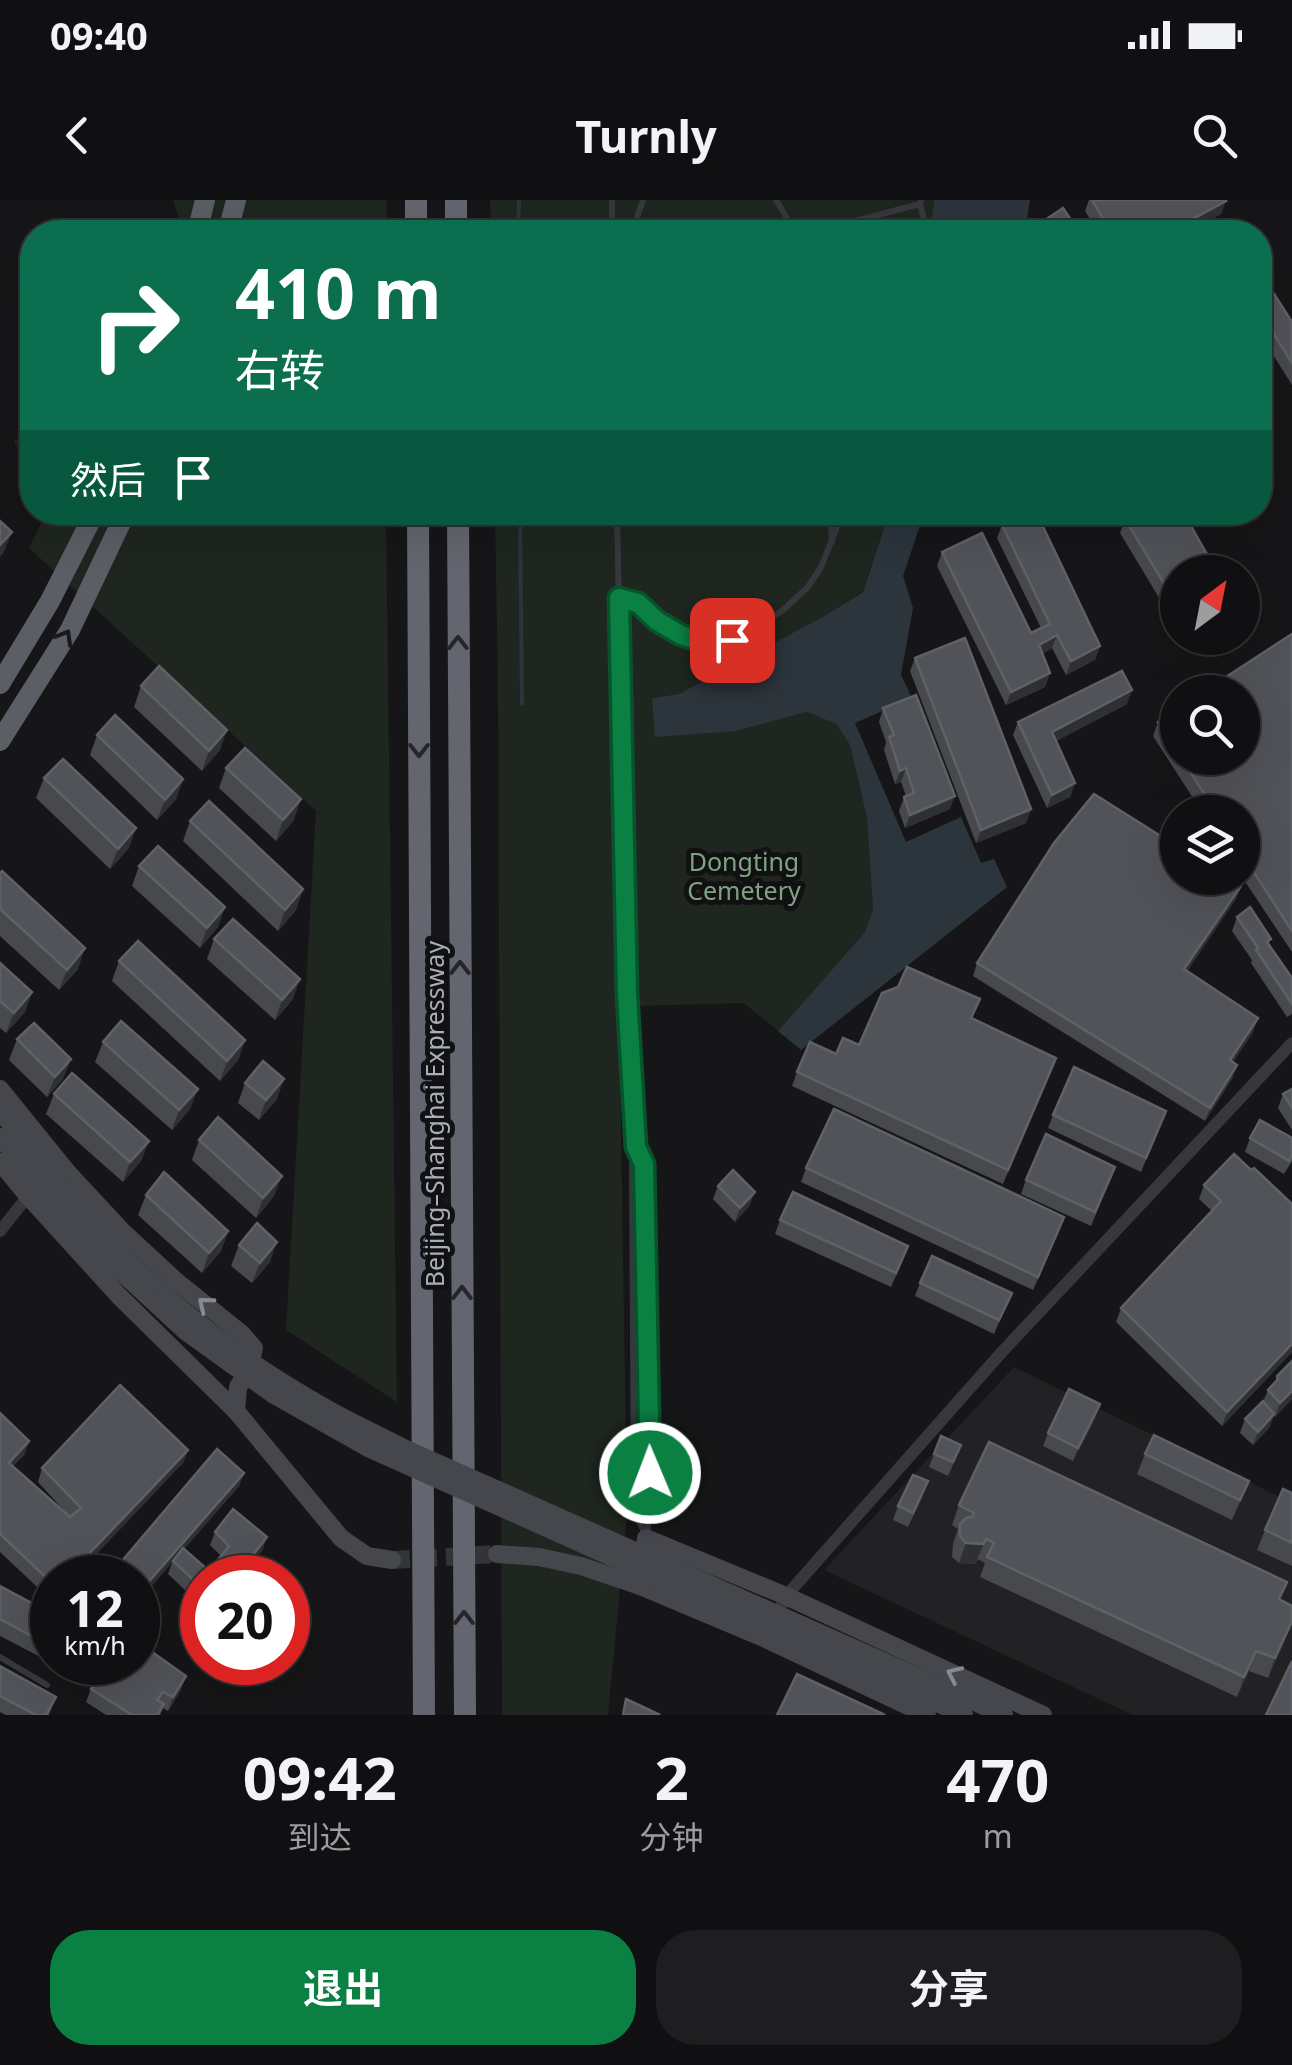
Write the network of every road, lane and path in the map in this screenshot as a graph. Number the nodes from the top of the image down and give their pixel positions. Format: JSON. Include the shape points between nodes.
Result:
{"nodes":[{"id":1,"x":920,"y":202,"type":"edge"},
{"id":2,"x":855,"y":220,"type":"edge"},
{"id":3,"x":88,"y":525,"type":"edge"},
{"id":4,"x":120,"y":525,"type":"edge"},
{"id":5,"x":418,"y":525,"type":"edge"},
{"id":6,"x":458,"y":525,"type":"edge"},
{"id":7,"x":617,"y":525,"type":"edge"},
{"id":8,"x":831,"y":525,"type":"edge"},
{"id":9,"x":839,"y":525,"type":"edge"},
{"id":10,"x":832,"y":544,"type":"junction"},
{"id":11,"x":619,"y":598,"type":"junction"},
{"id":12,"x":0,"y":684,"type":"edge"},
{"id":13,"x":0,"y":741,"type":"edge"},
{"id":14,"x":1292,"y":1043,"type":"edge"},
{"id":15,"x":0,"y":1089,"type":"edge"},
{"id":16,"x":0,"y":1112,"type":"edge"},
{"id":17,"x":0,"y":1137,"type":"edge"},
{"id":18,"x":636,"y":1147,"type":"junction"},
{"id":19,"x":0,"y":1162,"type":"edge"},
{"id":20,"x":28,"y":1196,"type":"junction"},
{"id":21,"x":0,"y":1230,"type":"edge"},
{"id":22,"x":236,"y":1410,"type":"junction"},
{"id":23,"x":646,"y":1538,"type":"junction"},
{"id":24,"x":497,"y":1554,"type":"tunnel mouth"},
{"id":25,"x":392,"y":1560,"type":"tunnel mouth"},
{"id":26,"x":640,"y":1586,"type":"junction"},
{"id":27,"x":786,"y":1596,"type":"junction"},
{"id":28,"x":766,"y":1639,"type":"junction"},
{"id":29,"x":0,"y":1657,"type":"edge"},
{"id":30,"x":30,"y":1675,"type":"edge"},
{"id":31,"x":424,"y":1715,"type":"edge"},
{"id":32,"x":465,"y":1715,"type":"edge"},
{"id":33,"x":928,"y":1715,"type":"edge"},
{"id":34,"x":964,"y":1715,"type":"edge"},
{"id":35,"x":1004,"y":1715,"type":"edge"},
{"id":36,"x":1043,"y":1715,"type":"edge"}],
"edges":[{"from":1,"to":2,"type":"lane"},
{"from":3,"to":12,"type":"highway"},
{"from":13,"to":4,"type":"highway","one_way":true,"via":[[70,630]]},
{"from":5,"to":31,"type":"highway","name":"Beijing–Shanghai Expressway","one_way":true},
{"from":32,"to":6,"type":"highway","name":"Beijing–Shanghai Expressway","one_way":true},
{"from":7,"to":11,"type":"lane"},
{"from":8,"to":10,"type":"lane"},
{"from":9,"to":10,"type":"lane"},
{"from":10,"to":11,"type":"lane","via":[[808,587],[732,640],[708,644],[681,635],[638,603]]},
{"from":11,"to":18,"type":"lane"},
{"from":14,"to":27,"type":"street","via":[[1000,1353]]},
{"from":22,"to":15,"type":"main road","one_way":true,"via":[[254,1348],[121,1230]]},
{"from":16,"to":35,"type":"main road","bridge":true,"via":[[140,1272],[256,1365],[327,1408]]},
{"from":17,"to":34,"type":"main road","bridge":true,"via":[[132,1282],[185,1331],[274,1395],[368,1448]]},
{"from":18,"to":23,"type":"lane","via":[[644,1164]]},
{"from":18,"to":23,"type":"lane","via":[[634,1510]]},
{"from":19,"to":20,"type":"main road"},
{"from":20,"to":21,"type":"street"},
{"from":20,"to":22,"type":"main road"},
{"from":22,"to":25,"type":"main road","via":[[341,1538],[367,1556]]},
{"from":23,"to":26,"type":"main road"},
{"from":23,"to":27,"type":"main road"},
{"from":24,"to":26,"type":"main road","via":[[581,1566]]},
{"from":26,"to":28,"type":"main road"},
{"from":27,"to":28,"type":"street"},
{"from":36,"to":27,"type":"main road","one_way":true},
{"from":28,"to":33,"type":"main road"},
{"from":29,"to":30,"type":"lane"}]}
